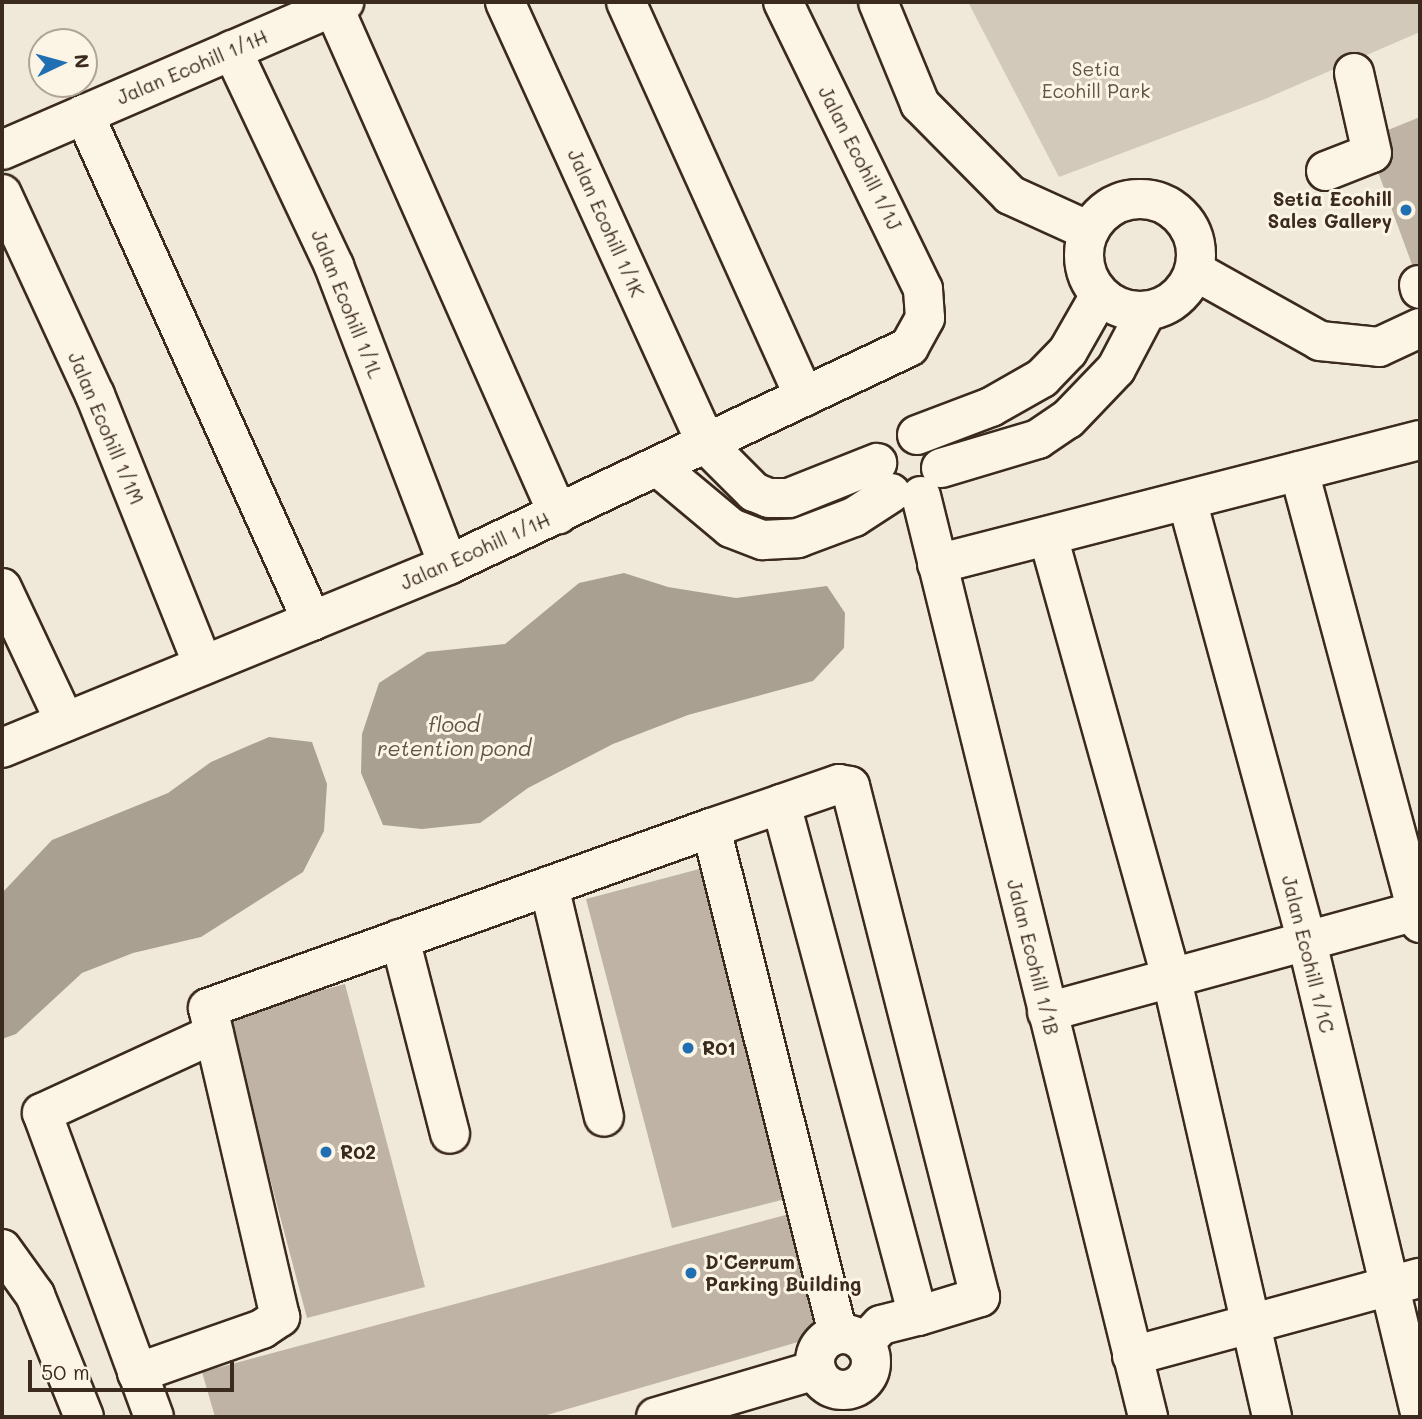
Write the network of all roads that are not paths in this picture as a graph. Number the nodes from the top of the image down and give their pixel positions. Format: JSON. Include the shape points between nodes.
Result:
{"nodes":[{"id":1,"x":505,"y":2,"type":"edge"},
{"id":2,"x":626,"y":2,"type":"edge"},
{"id":3,"x":783,"y":2,"type":"edge"},
{"id":4,"x":878,"y":2,"type":"edge"},
{"id":5,"x":339,"y":4,"type":"edge"},
{"id":6,"x":232,"y":50,"type":"junction"},
{"id":7,"x":1354,"y":73,"type":"dead end"},
{"id":8,"x":84,"y":114,"type":"junction"},
{"id":9,"x":2,"y":150,"type":"edge"},
{"id":10,"x":1326,"y":171,"type":"dead end"},
{"id":11,"x":2,"y":194,"type":"edge"},
{"id":12,"x":1089,"y":231,"type":"junction"},
{"id":13,"x":1195,"y":271,"type":"junction"},
{"id":14,"x":1100,"y":295,"type":"junction"},
{"id":15,"x":1146,"y":312,"type":"junction"},
{"id":16,"x":925,"y":318,"type":"joint"},
{"id":17,"x":1420,"y":328,"type":"edge"},
{"id":18,"x":804,"y":397,"type":"junction"},
{"id":19,"x":1420,"y":440,"type":"edge"},
{"id":20,"x":706,"y":444,"type":"junction"},
{"id":21,"x":658,"y":467,"type":"junction"},
{"id":22,"x":1299,"y":471,"type":"junction"},
{"id":23,"x":907,"y":480,"type":"junction"},
{"id":24,"x":1187,"y":500,"type":"junction"},
{"id":25,"x":558,"y":514,"type":"junction"},
{"id":26,"x":1048,"y":536,"type":"junction"},
{"id":27,"x":937,"y":564,"type":"junction"},
{"id":28,"x":448,"y":565,"type":"junction"},
{"id":29,"x":2,"y":588,"type":"edge"},
{"id":30,"x":312,"y":621,"type":"junction"},
{"id":31,"x":203,"y":666,"type":"junction"},
{"id":32,"x":65,"y":722,"type":"junction"},
{"id":33,"x":2,"y":748,"type":"edge"},
{"id":34,"x":781,"y":804,"type":"junction"},
{"id":35,"x":711,"y":828,"type":"junction"},
{"id":36,"x":549,"y":886,"type":"junction"},
{"id":37,"x":1419,"y":915,"type":"edge"},
{"id":38,"x":400,"y":939,"type":"junction"},
{"id":39,"x":1307,"y":942,"type":"junction"},
{"id":40,"x":1172,"y":981,"type":"junction"},
{"id":41,"x":1047,"y":1013,"type":"junction"},
{"id":42,"x":215,"y":1034,"type":"junction"},
{"id":43,"x":604,"y":1117,"type":"dead end"},
{"id":44,"x":450,"y":1134,"type":"dead end"},
{"id":45,"x":2,"y":1250,"type":"edge"},
{"id":46,"x":1405,"y":1282,"type":"edge"},
{"id":47,"x":918,"y":1316,"type":"junction"},
{"id":48,"x":1252,"y":1322,"type":"junction"},
{"id":49,"x":851,"y":1338,"type":"junction"},
{"id":50,"x":1132,"y":1356,"type":"junction"},
{"id":51,"x":816,"y":1370,"type":"junction"},
{"id":52,"x":137,"y":1373,"type":"junction"},
{"id":53,"x":854,"y":1404,"type":"edge"},
{"id":54,"x":1420,"y":1411,"type":"edge"},
{"id":55,"x":84,"y":1417,"type":"edge"},
{"id":56,"x":154,"y":1417,"type":"edge"},
{"id":57,"x":656,"y":1417,"type":"edge"},
{"id":58,"x":1147,"y":1417,"type":"edge"},
{"id":59,"x":1272,"y":1417,"type":"edge"}],
"edges":[{"from":1,"to":20,"type":"street","name":"Jalan Ecohill 1/1K"},
{"from":2,"to":18,"type":"street"},
{"from":3,"to":16,"type":"street","name":"Jalan Ecohill 1/1J","via":[[905,247],[923,289]]},
{"from":4,"to":12,"type":"street","via":[[920,104],[1010,195]]},
{"from":5,"to":6,"type":"street","name":"Jalan Ecohill 1/1H"},
{"from":5,"to":25,"type":"street"},
{"from":6,"to":8,"type":"street","name":"Jalan Ecohill 1/1H"},
{"from":6,"to":28,"type":"street","name":"Jalan Ecohill 1/1L","via":[[334,266]]},
{"from":7,"to":10,"type":"street","via":[[1372,153]]},
{"from":8,"to":9,"type":"street","name":"Jalan Ecohill 1/1H"},
{"from":8,"to":30,"type":"street"},
{"from":11,"to":31,"type":"street","name":"Jalan Ecohill 1/1M","via":[[95,395]]},
{"from":12,"to":13,"type":"street","via":[[1111,206],[1143,198],[1160,202],[1186,222],[1194,237]]},
{"from":12,"to":14,"type":"street","via":[[1085,265]]},
{"from":13,"to":15,"type":"street","via":[[1177,299]]},
{"from":13,"to":17,"type":"street","via":[[1320,341],[1379,347]]},
{"from":14,"to":15,"type":"street","via":[[1129,311]]},
{"from":14,"to":23,"type":"street","name":"Jalan Ecohill 1/1B","via":[[1068,351],[1042,378],[991,407],[917,435],[935,447]]},
{"from":15,"to":23,"type":"street","via":[[1116,369],[1068,419],[1038,439]]},
{"from":16,"to":18,"type":"street","name":"Jalan Ecohill 1/1H","via":[[909,347]]},
{"from":18,"to":20,"type":"street","name":"Jalan Ecohill 1/1H"},
{"from":19,"to":22,"type":"street"},
{"from":20,"to":21,"type":"street","name":"Jalan Ecohill 1/1H"},
{"from":20,"to":23,"type":"street","via":[[754,492],[769,498]]},
{"from":21,"to":23,"type":"street","via":[[731,528],[763,540],[798,538],[854,517]]},
{"from":21,"to":25,"type":"street","name":"Jalan Ecohill 1/1H"},
{"from":22,"to":24,"type":"street"},
{"from":22,"to":37,"type":"street"},
{"from":23,"to":27,"type":"street","name":"Jalan Ecohill 1/1B"},
{"from":24,"to":26,"type":"street"},
{"from":24,"to":39,"type":"street","name":"Jalan Ecohill 1/1C"},
{"from":25,"to":28,"type":"street","name":"Jalan Ecohill 1/1H"},
{"from":26,"to":27,"type":"street"},
{"from":26,"to":40,"type":"street"},
{"from":27,"to":41,"type":"street","name":"Jalan Ecohill 1/1B"},
{"from":28,"to":30,"type":"street","name":"Jalan Ecohill 1/1H"},
{"from":29,"to":32,"type":"street"},
{"from":30,"to":31,"type":"street","name":"Jalan Ecohill 1/1H"},
{"from":31,"to":32,"type":"street","name":"Jalan Ecohill 1/1H"},
{"from":32,"to":33,"type":"street","name":"Jalan Ecohill 1/1H"},
{"from":34,"to":35,"type":"street"},
{"from":34,"to":47,"type":"street"},
{"from":34,"to":47,"type":"street","via":[[839,784],[850,786],[979,1287],[980,1297]]},
{"from":35,"to":36,"type":"street"},
{"from":35,"to":49,"type":"street"},
{"from":36,"to":38,"type":"street"},
{"from":36,"to":43,"type":"street"},
{"from":37,"to":39,"type":"street"},
{"from":38,"to":42,"type":"street","via":[[208,1008]]},
{"from":38,"to":44,"type":"street"},
{"from":39,"to":40,"type":"street"},
{"from":39,"to":46,"type":"street","name":"Jalan Ecohill 1/1C"},
{"from":40,"to":41,"type":"street"},
{"from":40,"to":48,"type":"street"},
{"from":41,"to":50,"type":"street","name":"Jalan Ecohill 1/1B"},
{"from":42,"to":52,"type":"street","via":[[280,1317],[262,1329]]},
{"from":42,"to":52,"type":"street","via":[[41,1113]]},
{"from":45,"to":55,"type":"street","via":[[35,1295]]},
{"from":46,"to":48,"type":"street"},
{"from":46,"to":54,"type":"street","name":"Jalan Ecohill 1/1C"},
{"from":47,"to":49,"type":"street"},
{"from":48,"to":50,"type":"street"},
{"from":48,"to":59,"type":"street"},
{"from":49,"to":51,"type":"street","via":[[817,1351]]},
{"from":49,"to":53,"type":"street","via":[[871,1371]]},
{"from":50,"to":58,"type":"street","name":"Jalan Ecohill 1/1B"},
{"from":51,"to":53,"type":"street","via":[[825,1384]]},
{"from":51,"to":57,"type":"street"},
{"from":52,"to":56,"type":"street"}]}
